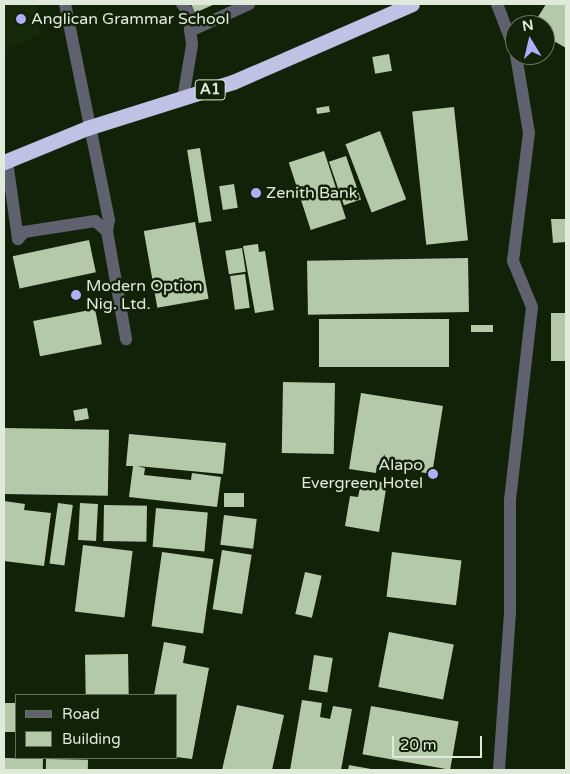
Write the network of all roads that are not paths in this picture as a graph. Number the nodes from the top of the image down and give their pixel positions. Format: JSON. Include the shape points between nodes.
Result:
{"nodes":[{"id":1,"x":65,"y":4,"type":"edge"},
{"id":2,"x":182,"y":4,"type":"edge"},
{"id":3,"x":249,"y":4,"type":"edge"},
{"id":4,"x":412,"y":4,"type":"edge"},
{"id":5,"x":497,"y":4,"type":"edge"},
{"id":6,"x":505,"y":25,"type":"edge"},
{"id":7,"x":190,"y":31,"type":"junction"},
{"id":8,"x":518,"y":65,"type":"edge"},
{"id":9,"x":183,"y":99,"type":"junction"},
{"id":10,"x":87,"y":128,"type":"junction"},
{"id":11,"x":6,"y":162,"type":"edge"},
{"id":12,"x":107,"y":231,"type":"junction"},
{"id":13,"x":126,"y":339,"type":"dead end"},
{"id":14,"x":499,"y":770,"type":"edge"}],
"edges":[{"from":1,"to":10,"type":"street"},
{"from":2,"to":7,"type":"street"},
{"from":3,"to":7,"type":"street"},
{"from":4,"to":9,"type":"highway","number":"A1","via":[[322,46]]},
{"from":5,"to":6,"type":"street"},
{"from":7,"to":9,"type":"street"},
{"from":8,"to":14,"type":"street","via":[[529,133],[513,262],[532,308],[510,500],[510,614]]},
{"from":9,"to":10,"type":"highway","number":"A1"},
{"from":10,"to":11,"type":"highway","number":"A1"},
{"from":10,"to":12,"type":"street","via":[[109,220]]},
{"from":11,"to":12,"type":"street","via":[[18,239],[24,232],[95,221]]},
{"from":12,"to":13,"type":"street"}]}
